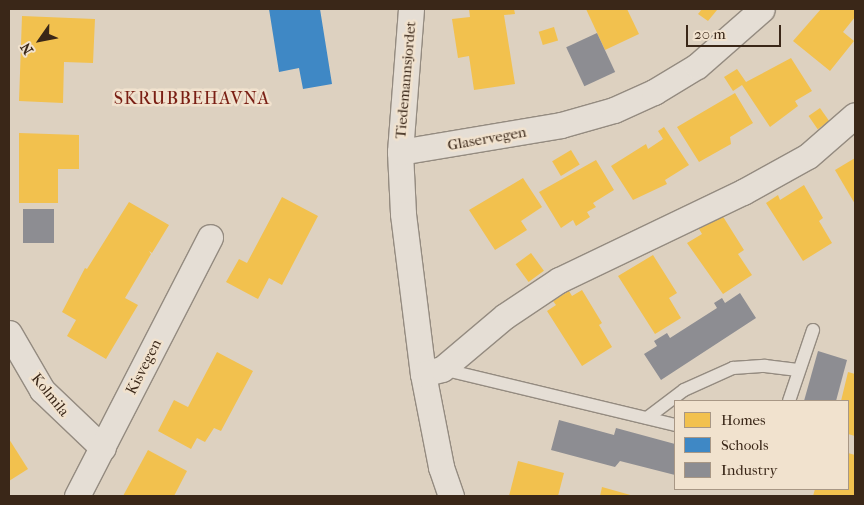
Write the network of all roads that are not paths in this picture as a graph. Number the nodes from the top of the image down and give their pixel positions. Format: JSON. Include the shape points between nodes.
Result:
{"nodes":[{"id":1,"x":411,"y":9,"type":"edge"},
{"id":2,"x":762,"y":9,"type":"edge"},
{"id":3,"x":855,"y":115,"type":"edge"},
{"id":4,"x":400,"y":152,"type":"junction"},
{"id":5,"x":210,"y":237,"type":"dead end"},
{"id":6,"x":813,"y":330,"type":"dead end"},
{"id":7,"x":9,"y":333,"type":"edge"},
{"id":8,"x":798,"y":370,"type":"junction"},
{"id":9,"x":433,"y":372,"type":"junction"},
{"id":10,"x":788,"y":400,"type":"edge"},
{"id":11,"x":647,"y":418,"type":"junction"},
{"id":12,"x":674,"y":425,"type":"edge"},
{"id":13,"x":103,"y":448,"type":"junction"},
{"id":14,"x":77,"y":496,"type":"edge"},
{"id":15,"x":451,"y":496,"type":"edge"}],
"edges":[{"from":1,"to":4,"type":"street","name":"Tiedemannsjordet"},
{"from":2,"to":4,"type":"street","name":"Glaservegen","via":[[697,66],[654,92],[614,110],[561,125]]},
{"from":3,"to":9,"type":"street","via":[[808,156],[744,192],[559,280],[504,316]]},
{"from":4,"to":9,"type":"street","via":[[410,282]]},
{"from":5,"to":13,"type":"street","name":"Kisvegen"},
{"from":6,"to":8,"type":"lane"},
{"from":7,"to":13,"type":"street","name":"Kolmila","via":[[42,390]]},
{"from":8,"to":10,"type":"lane"},
{"from":8,"to":11,"type":"lane","via":[[764,366],[733,368],[684,390]]},
{"from":9,"to":11,"type":"lane"},
{"from":9,"to":15,"type":"street","via":[[441,467]]},
{"from":11,"to":12,"type":"lane"},
{"from":13,"to":14,"type":"street","name":"Kisvegen"}]}
